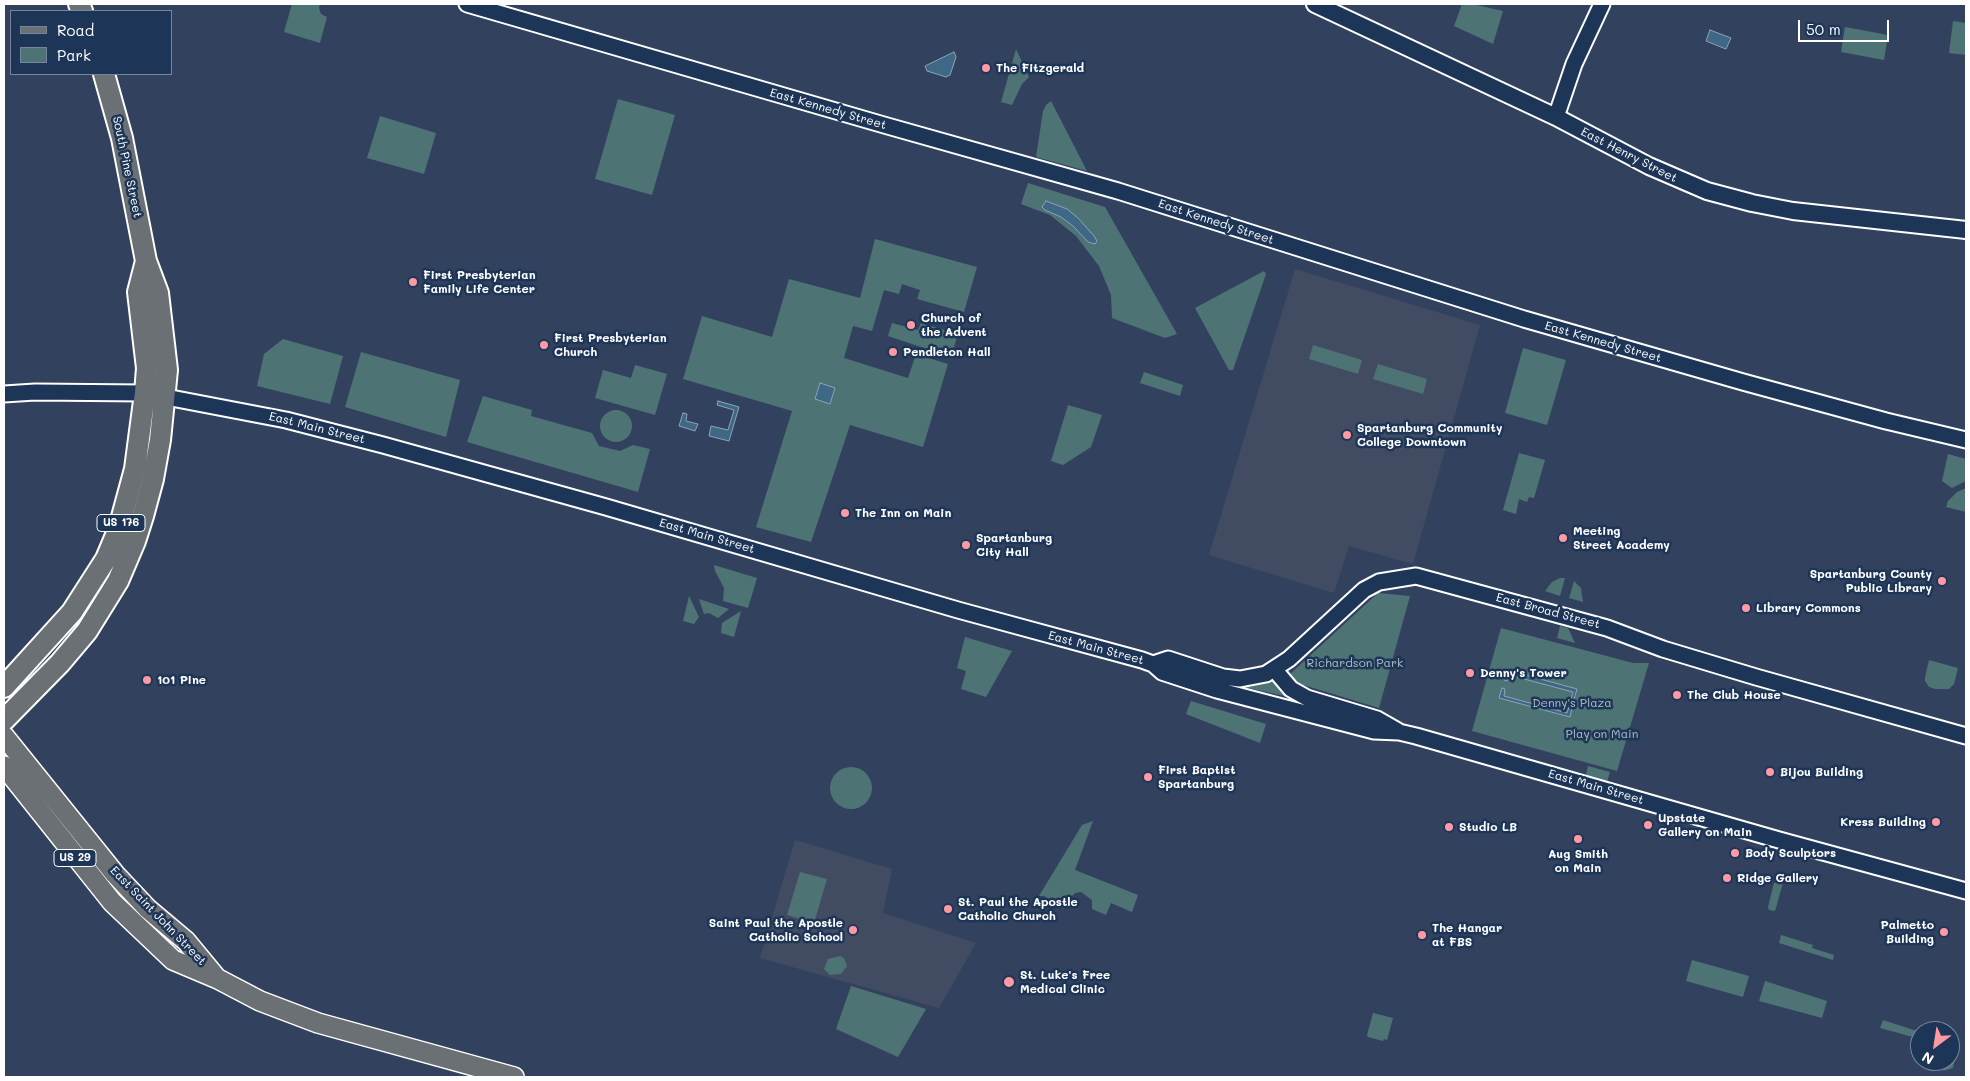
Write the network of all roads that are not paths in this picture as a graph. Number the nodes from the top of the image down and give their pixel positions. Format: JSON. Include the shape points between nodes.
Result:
{"nodes":[{"id":1,"x":467,"y":4,"type":"edge"},
{"id":2,"x":1315,"y":4,"type":"edge"},
{"id":3,"x":1602,"y":4,"type":"edge"},
{"id":4,"x":104,"y":75,"type":"edge"},
{"id":5,"x":1556,"y":117,"type":"junction"},
{"id":6,"x":1966,"y":230,"type":"edge"},
{"id":7,"x":4,"y":394,"type":"edge"},
{"id":8,"x":155,"y":395,"type":"junction"},
{"id":9,"x":1966,"y":440,"type":"edge"},
{"id":10,"x":1153,"y":664,"type":"junction"},
{"id":11,"x":1274,"y":669,"type":"junction"},
{"id":12,"x":4,"y":687,"type":"edge"},
{"id":13,"x":4,"y":720,"type":"edge"},
{"id":14,"x":1399,"y":732,"type":"junction"},
{"id":15,"x":4,"y":736,"type":"edge"},
{"id":16,"x":1966,"y":736,"type":"edge"},
{"id":17,"x":4,"y":766,"type":"edge"},
{"id":18,"x":1966,"y":891,"type":"edge"},
{"id":19,"x":218,"y":978,"type":"junction"},
{"id":20,"x":514,"y":1077,"type":"edge"}],
"edges":[{"from":1,"to":9,"type":"street","name":"East Kennedy Street","via":[[1118,191],[1524,319],[1886,421]]},
{"from":2,"to":5,"type":"main road","name":"East Henry Street"},
{"from":3,"to":5,"type":"street","via":[[1574,64]]},
{"from":4,"to":8,"type":"highway","name":"South Pine Street","number":"US 176","via":[[122,138],[146,260],[138,292],[147,368]]},
{"from":5,"to":6,"type":"main road","name":"East Henry Street","via":[[1685,184],[1729,198],[1793,211]]},
{"from":7,"to":8,"type":"street","name":"East Main Street"},
{"from":8,"to":10,"type":"street","name":"East Main Street","via":[[286,420],[383,444]]},
{"from":8,"to":12,"type":"highway","number":"US 176","via":[[119,528],[106,560],[72,612]]},
{"from":8,"to":13,"type":"highway","via":[[153,479],[125,566],[87,631]]},
{"from":10,"to":11,"type":"street","name":"East Broad Street","via":[[1168,659],[1222,677],[1240,679]]},
{"from":10,"to":14,"type":"street","name":"East Main Street","via":[[1162,672],[1217,690],[1374,731]]},
{"from":11,"to":14,"type":"street","name":"East Main Street","via":[[1291,689],[1307,698],[1377,719]]},
{"from":11,"to":16,"type":"street","name":"East Broad Street","via":[[1371,586],[1416,576],[1607,628],[1756,677]]},
{"from":14,"to":18,"type":"street","name":"East Main Street"},
{"from":15,"to":19,"type":"main road","name":"East Saint John Street","number":"US 29","via":[[121,880],[148,909],[186,941]]},
{"from":17,"to":19,"type":"main road","name":"East Saint John Street","number":"US 29","via":[[82,867],[138,929],[173,960]]},
{"from":19,"to":20,"type":"main road","name":"East Saint John Street","number":"US 29","via":[[260,1001],[318,1023]]}]}
